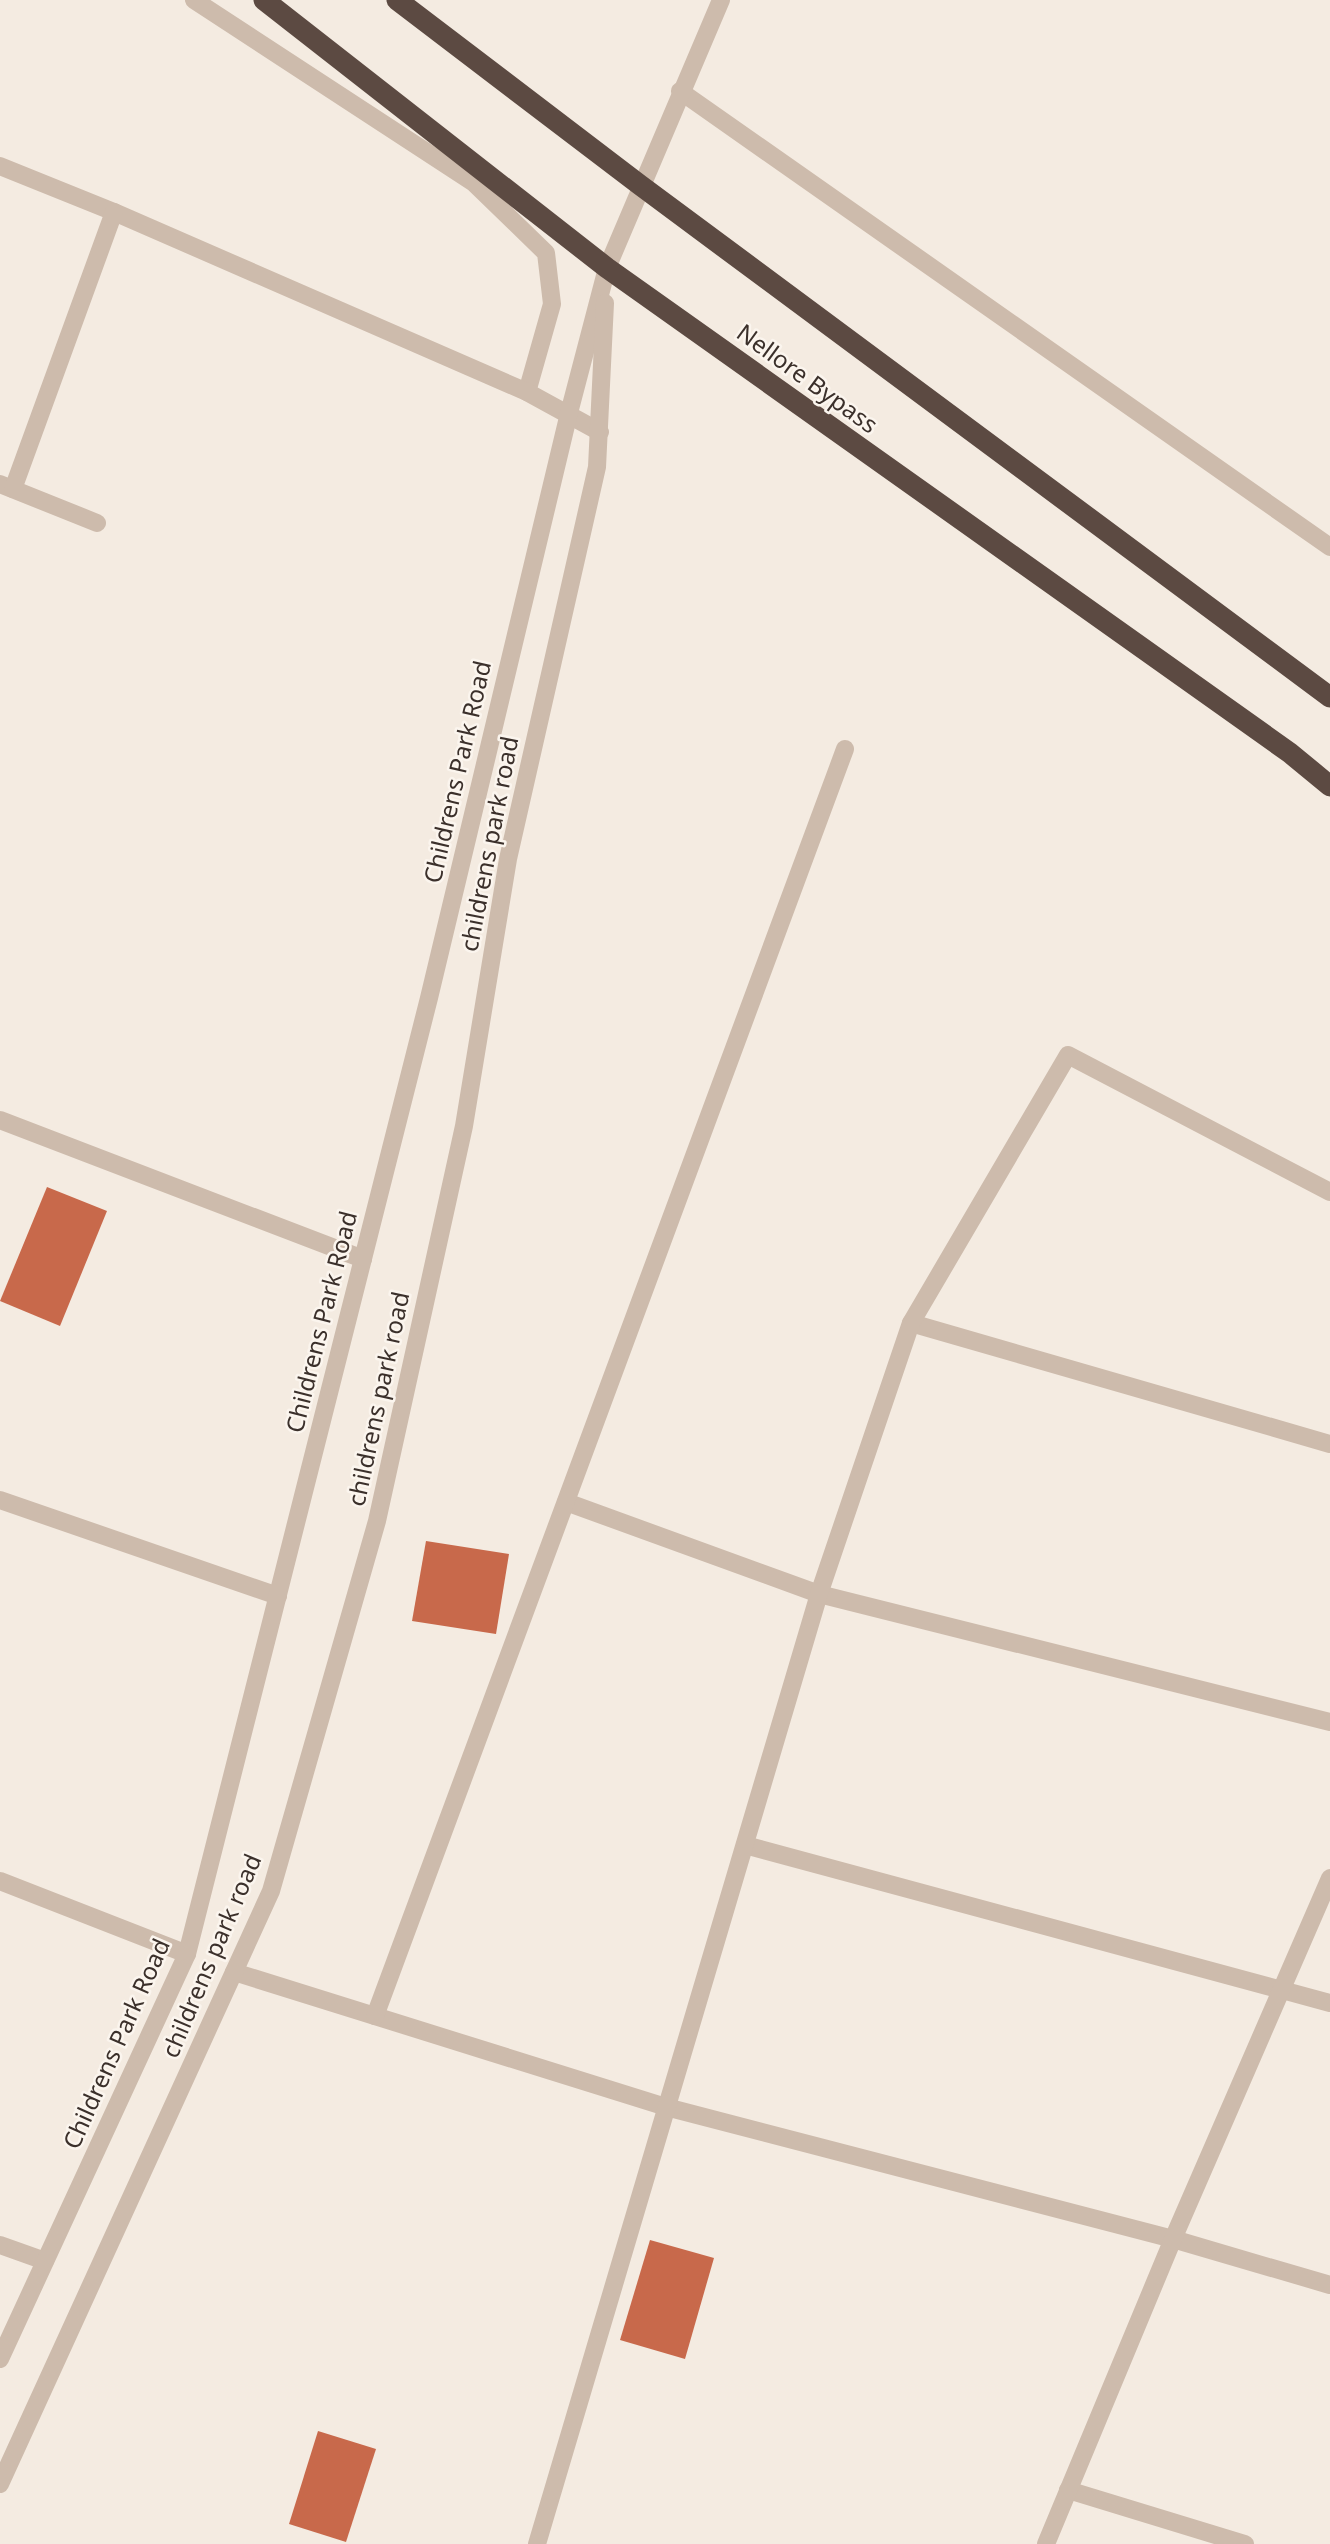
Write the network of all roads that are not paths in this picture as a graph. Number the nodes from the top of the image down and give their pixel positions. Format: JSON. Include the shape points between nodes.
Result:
{"nodes":[{"id":1,"x":194,"y":0,"type":"edge"},
{"id":2,"x":264,"y":0,"type":"edge"},
{"id":3,"x":397,"y":0,"type":"edge"},
{"id":4,"x":721,"y":0,"type":"edge"},
{"id":5,"x":680,"y":91,"type":"junction"},
{"id":6,"x":0,"y":166,"type":"edge"},
{"id":7,"x":640,"y":185,"type":"junction"},
{"id":8,"x":114,"y":212,"type":"junction"},
{"id":9,"x":607,"y":268,"type":"junction"},
{"id":10,"x":527,"y":392,"type":"junction"},
{"id":11,"x":569,"y":412,"type":"junction"},
{"id":12,"x":600,"y":432,"type":"junction"},
{"id":13,"x":6,"y":487,"type":"edge"},
{"id":14,"x":97,"y":523,"type":"dead end"},
{"id":15,"x":1330,"y":547,"type":"edge"},
{"id":16,"x":1330,"y":697,"type":"edge"},
{"id":17,"x":845,"y":749,"type":"dead end"},
{"id":18,"x":1330,"y":786,"type":"edge"},
{"id":19,"x":0,"y":1120,"type":"edge"},
{"id":20,"x":1330,"y":1192,"type":"edge"},
{"id":21,"x":363,"y":1259,"type":"junction"},
{"id":22,"x":911,"y":1323,"type":"junction"},
{"id":23,"x":1330,"y":1444,"type":"edge"},
{"id":24,"x":0,"y":1500,"type":"edge"},
{"id":25,"x":566,"y":1502,"type":"junction"},
{"id":26,"x":819,"y":1594,"type":"junction"},
{"id":27,"x":278,"y":1596,"type":"junction"},
{"id":28,"x":1330,"y":1721,"type":"edge"},
{"id":29,"x":745,"y":1844,"type":"junction"},
{"id":30,"x":1330,"y":1878,"type":"edge"},
{"id":31,"x":0,"y":1881,"type":"edge"},
{"id":32,"x":187,"y":1954,"type":"junction"},
{"id":33,"x":234,"y":1972,"type":"junction"},
{"id":34,"x":1281,"y":1990,"type":"junction"},
{"id":35,"x":1330,"y":2003,"type":"edge"},
{"id":36,"x":375,"y":2016,"type":"junction"},
{"id":37,"x":666,"y":2106,"type":"junction"},
{"id":38,"x":1173,"y":2239,"type":"junction"},
{"id":39,"x":0,"y":2245,"type":"edge"},
{"id":40,"x":45,"y":2261,"type":"junction"},
{"id":41,"x":1330,"y":2285,"type":"edge"},
{"id":42,"x":0,"y":2358,"type":"edge"},
{"id":43,"x":0,"y":2484,"type":"edge"},
{"id":44,"x":1068,"y":2490,"type":"junction"},
{"id":45,"x":537,"y":2544,"type":"edge"},
{"id":46,"x":1046,"y":2544,"type":"edge"},
{"id":47,"x":1245,"y":2544,"type":"edge"}],
"edges":[{"from":1,"to":10,"type":"street","via":[[474,183],[545,253],[552,304]]},
{"from":2,"to":9,"type":"highway","name":"Nellore Bypass"},
{"from":3,"to":7,"type":"highway"},
{"from":4,"to":5,"type":"street"},
{"from":5,"to":7,"type":"street"},
{"from":5,"to":15,"type":"street"},
{"from":6,"to":8,"type":"street"},
{"from":7,"to":9,"type":"street"},
{"from":7,"to":16,"type":"highway"},
{"from":8,"to":10,"type":"street"},
{"from":8,"to":13,"type":"street"},
{"from":9,"to":11,"type":"street","name":"Childrens Park Road"},
{"from":9,"to":12,"type":"street","name":"childrens park road"},
{"from":9,"to":18,"type":"highway","name":"Nellore Bypass","via":[[1290,753]]},
{"from":10,"to":11,"type":"street"},
{"from":11,"to":12,"type":"street"},
{"from":11,"to":21,"type":"street","name":"Childrens Park Road"},
{"from":12,"to":33,"type":"street","name":"childrens park road","via":[[597,467],[508,859],[464,1126],[377,1521],[271,1891]]},
{"from":13,"to":14,"type":"street"},
{"from":17,"to":25,"type":"street"},
{"from":19,"to":21,"type":"street"},
{"from":20,"to":22,"type":"street","via":[[1068,1055]]},
{"from":21,"to":27,"type":"street","name":"Childrens Park Road"},
{"from":22,"to":23,"type":"street"},
{"from":22,"to":26,"type":"street"},
{"from":24,"to":27,"type":"street"},
{"from":25,"to":26,"type":"street"},
{"from":25,"to":36,"type":"street"},
{"from":26,"to":28,"type":"street"},
{"from":26,"to":29,"type":"street"},
{"from":27,"to":32,"type":"street","name":"Childrens Park Road"},
{"from":29,"to":34,"type":"street"},
{"from":29,"to":37,"type":"street"},
{"from":30,"to":34,"type":"street"},
{"from":31,"to":32,"type":"street"},
{"from":32,"to":40,"type":"street","name":"Childrens Park Road"},
{"from":33,"to":36,"type":"street"},
{"from":33,"to":43,"type":"street","name":"childrens park road"},
{"from":34,"to":35,"type":"street"},
{"from":34,"to":38,"type":"street"},
{"from":36,"to":37,"type":"street"},
{"from":37,"to":38,"type":"street"},
{"from":37,"to":45,"type":"street"},
{"from":38,"to":41,"type":"street"},
{"from":38,"to":44,"type":"street"},
{"from":39,"to":40,"type":"street"},
{"from":40,"to":42,"type":"street","name":"Childrens Park Road"},
{"from":44,"to":46,"type":"street"},
{"from":44,"to":47,"type":"street"}]}
